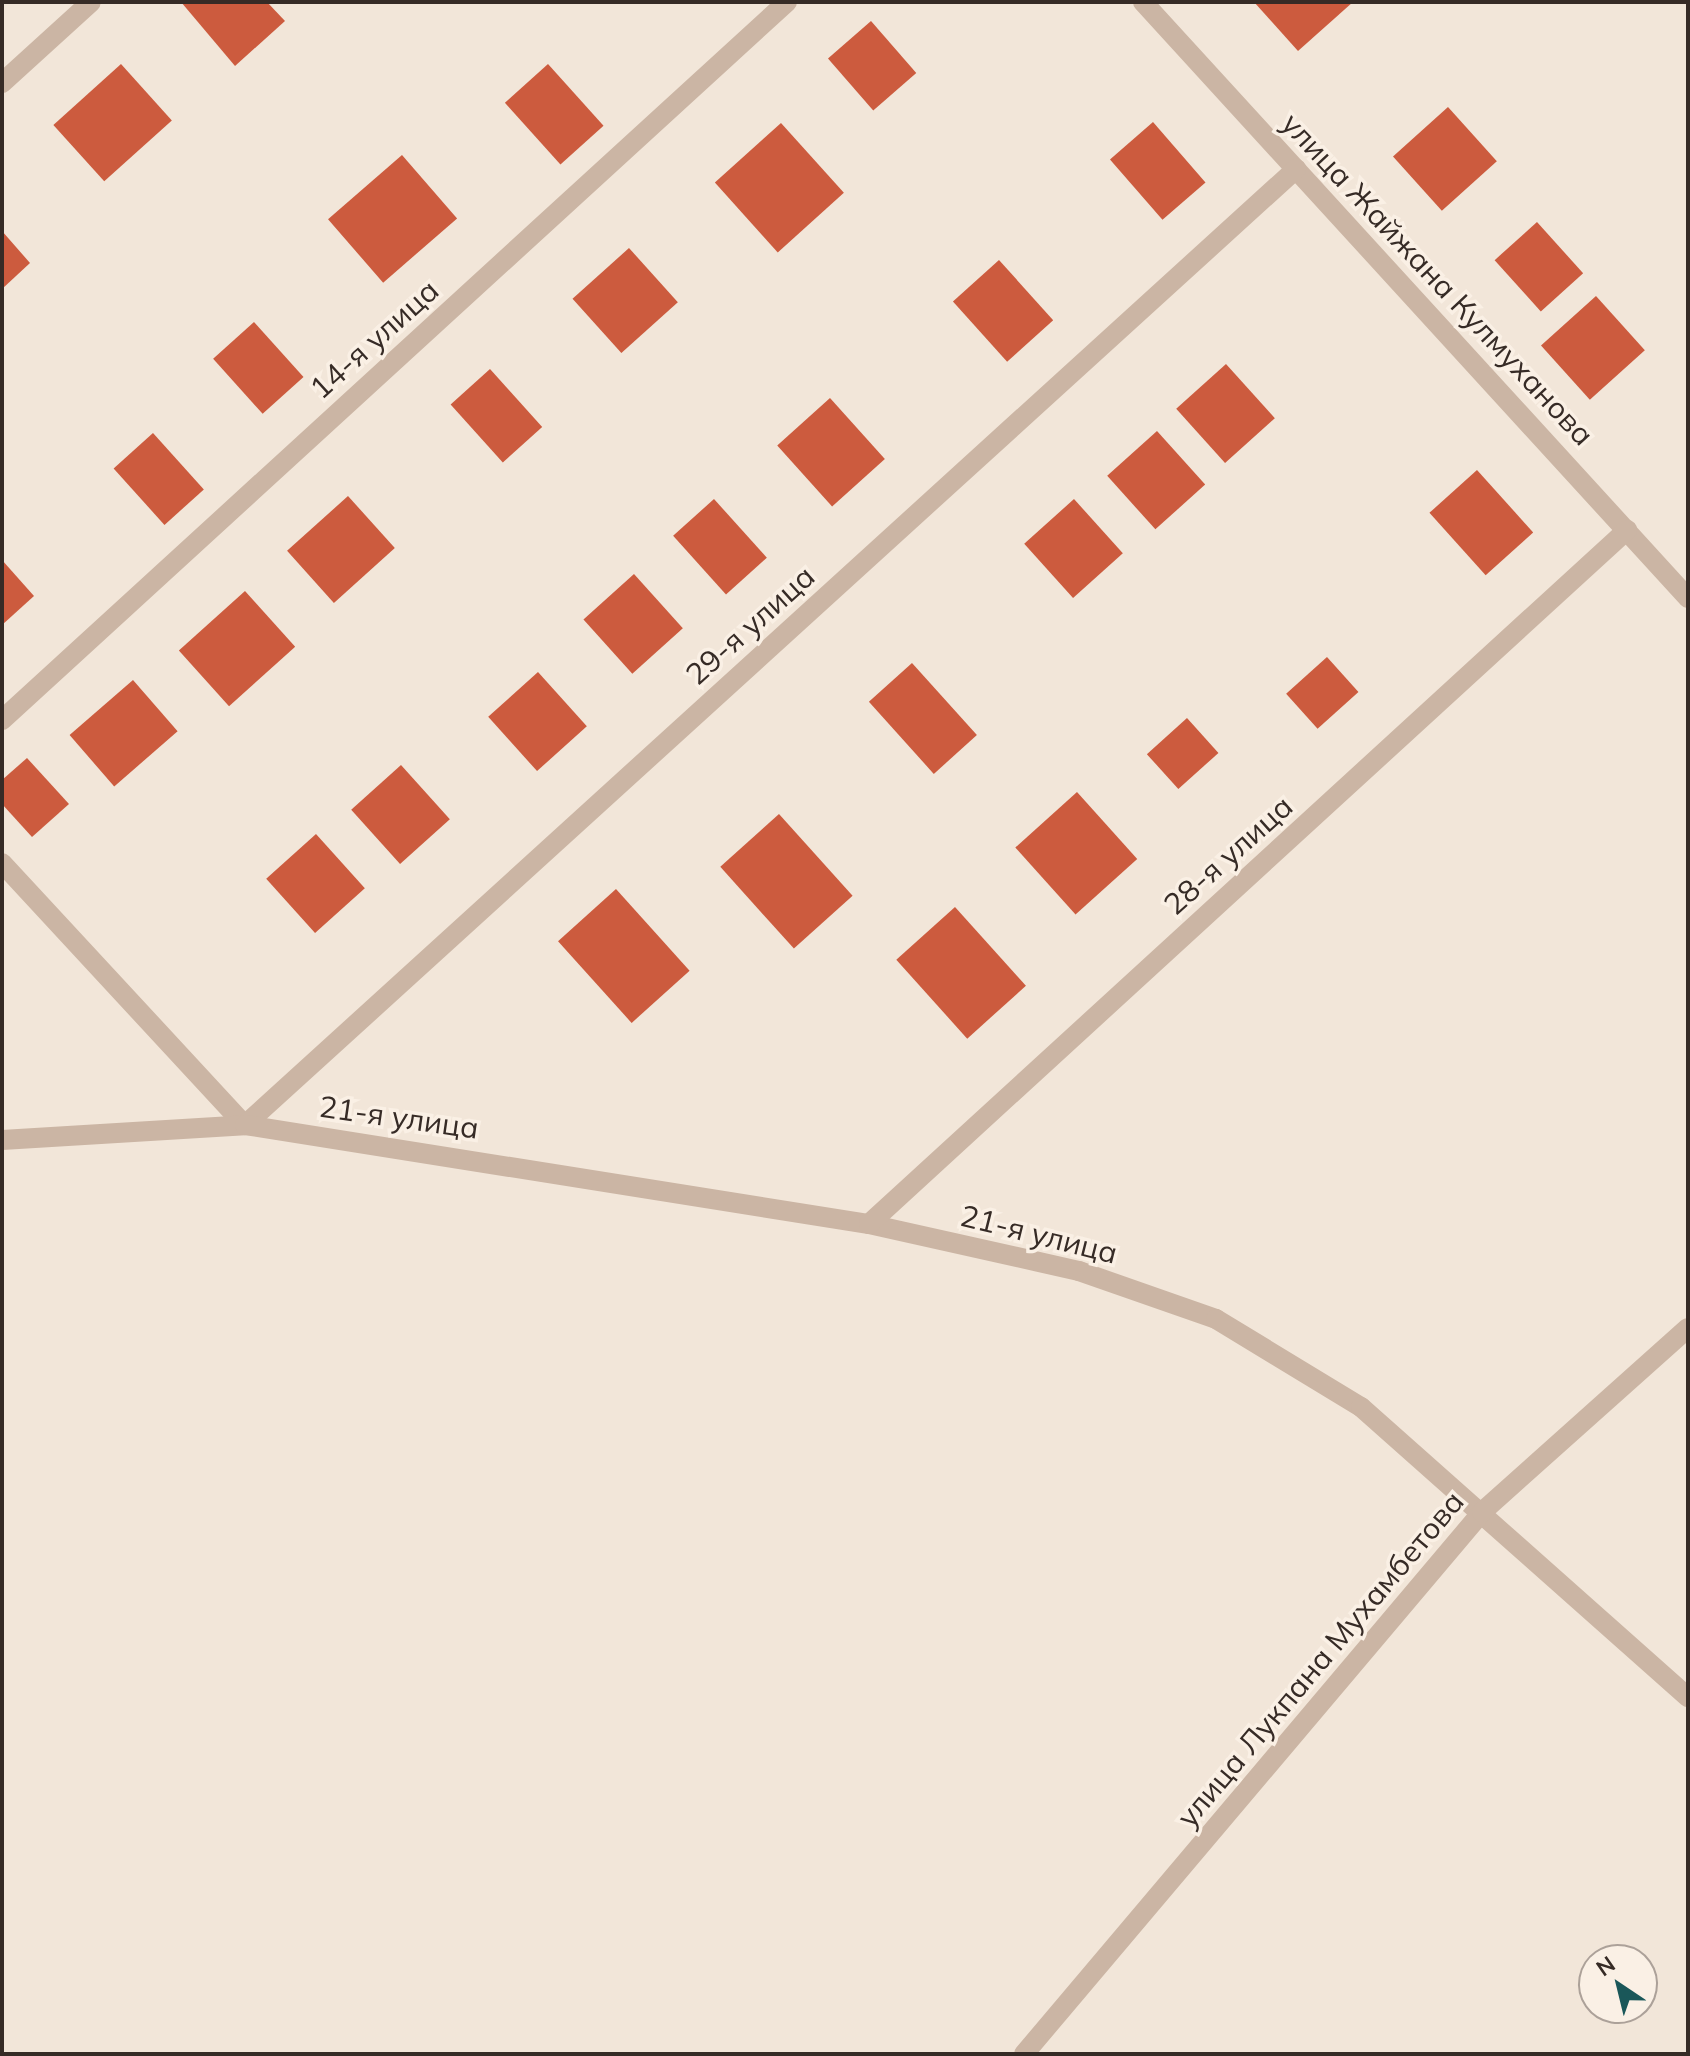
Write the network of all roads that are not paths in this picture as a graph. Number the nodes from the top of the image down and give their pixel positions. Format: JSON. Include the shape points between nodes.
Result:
{"nodes":[{"id":1,"x":91,"y":2,"type":"edge"},
{"id":2,"x":787,"y":2,"type":"edge"},
{"id":3,"x":1143,"y":2,"type":"edge"},
{"id":4,"x":2,"y":83,"type":"edge"},
{"id":5,"x":1296,"y":169,"type":"junction"},
{"id":6,"x":1627,"y":530,"type":"junction"},
{"id":7,"x":1688,"y":598,"type":"edge"},
{"id":8,"x":2,"y":720,"type":"edge"},
{"id":9,"x":2,"y":863,"type":"edge"},
{"id":10,"x":245,"y":1125,"type":"junction"},
{"id":11,"x":2,"y":1140,"type":"edge"},
{"id":12,"x":869,"y":1224,"type":"junction"},
{"id":13,"x":1688,"y":1328,"type":"edge"},
{"id":14,"x":1482,"y":1512,"type":"junction"},
{"id":15,"x":1688,"y":1697,"type":"edge"},
{"id":16,"x":1024,"y":2054,"type":"edge"}],
"edges":[{"from":1,"to":4,"type":"street"},
{"from":2,"to":8,"type":"street","name":"14-я улица"},
{"from":3,"to":5,"type":"street","name":"улица Жайжана Кулмуханова"},
{"from":5,"to":6,"type":"street","name":"улица Жайжана Кулмуханова"},
{"from":5,"to":10,"type":"street","name":"29-я улица"},
{"from":6,"to":7,"type":"street","name":"улица Жайжана Кулмуханова"},
{"from":6,"to":12,"type":"street","name":"28-я улица"},
{"from":9,"to":10,"type":"street"},
{"from":10,"to":11,"type":"street","name":"21-я улица"},
{"from":10,"to":12,"type":"street","name":"21-я улица"},
{"from":12,"to":14,"type":"street","name":"21-я улица","via":[[1079,1271],[1216,1319],[1361,1407]]},
{"from":13,"to":14,"type":"street","name":"улица Лукпана Мухамбетова"},
{"from":14,"to":15,"type":"street","name":"21-я улица"},
{"from":14,"to":16,"type":"street","name":"улица Лукпана Мухамбетова"}]}
